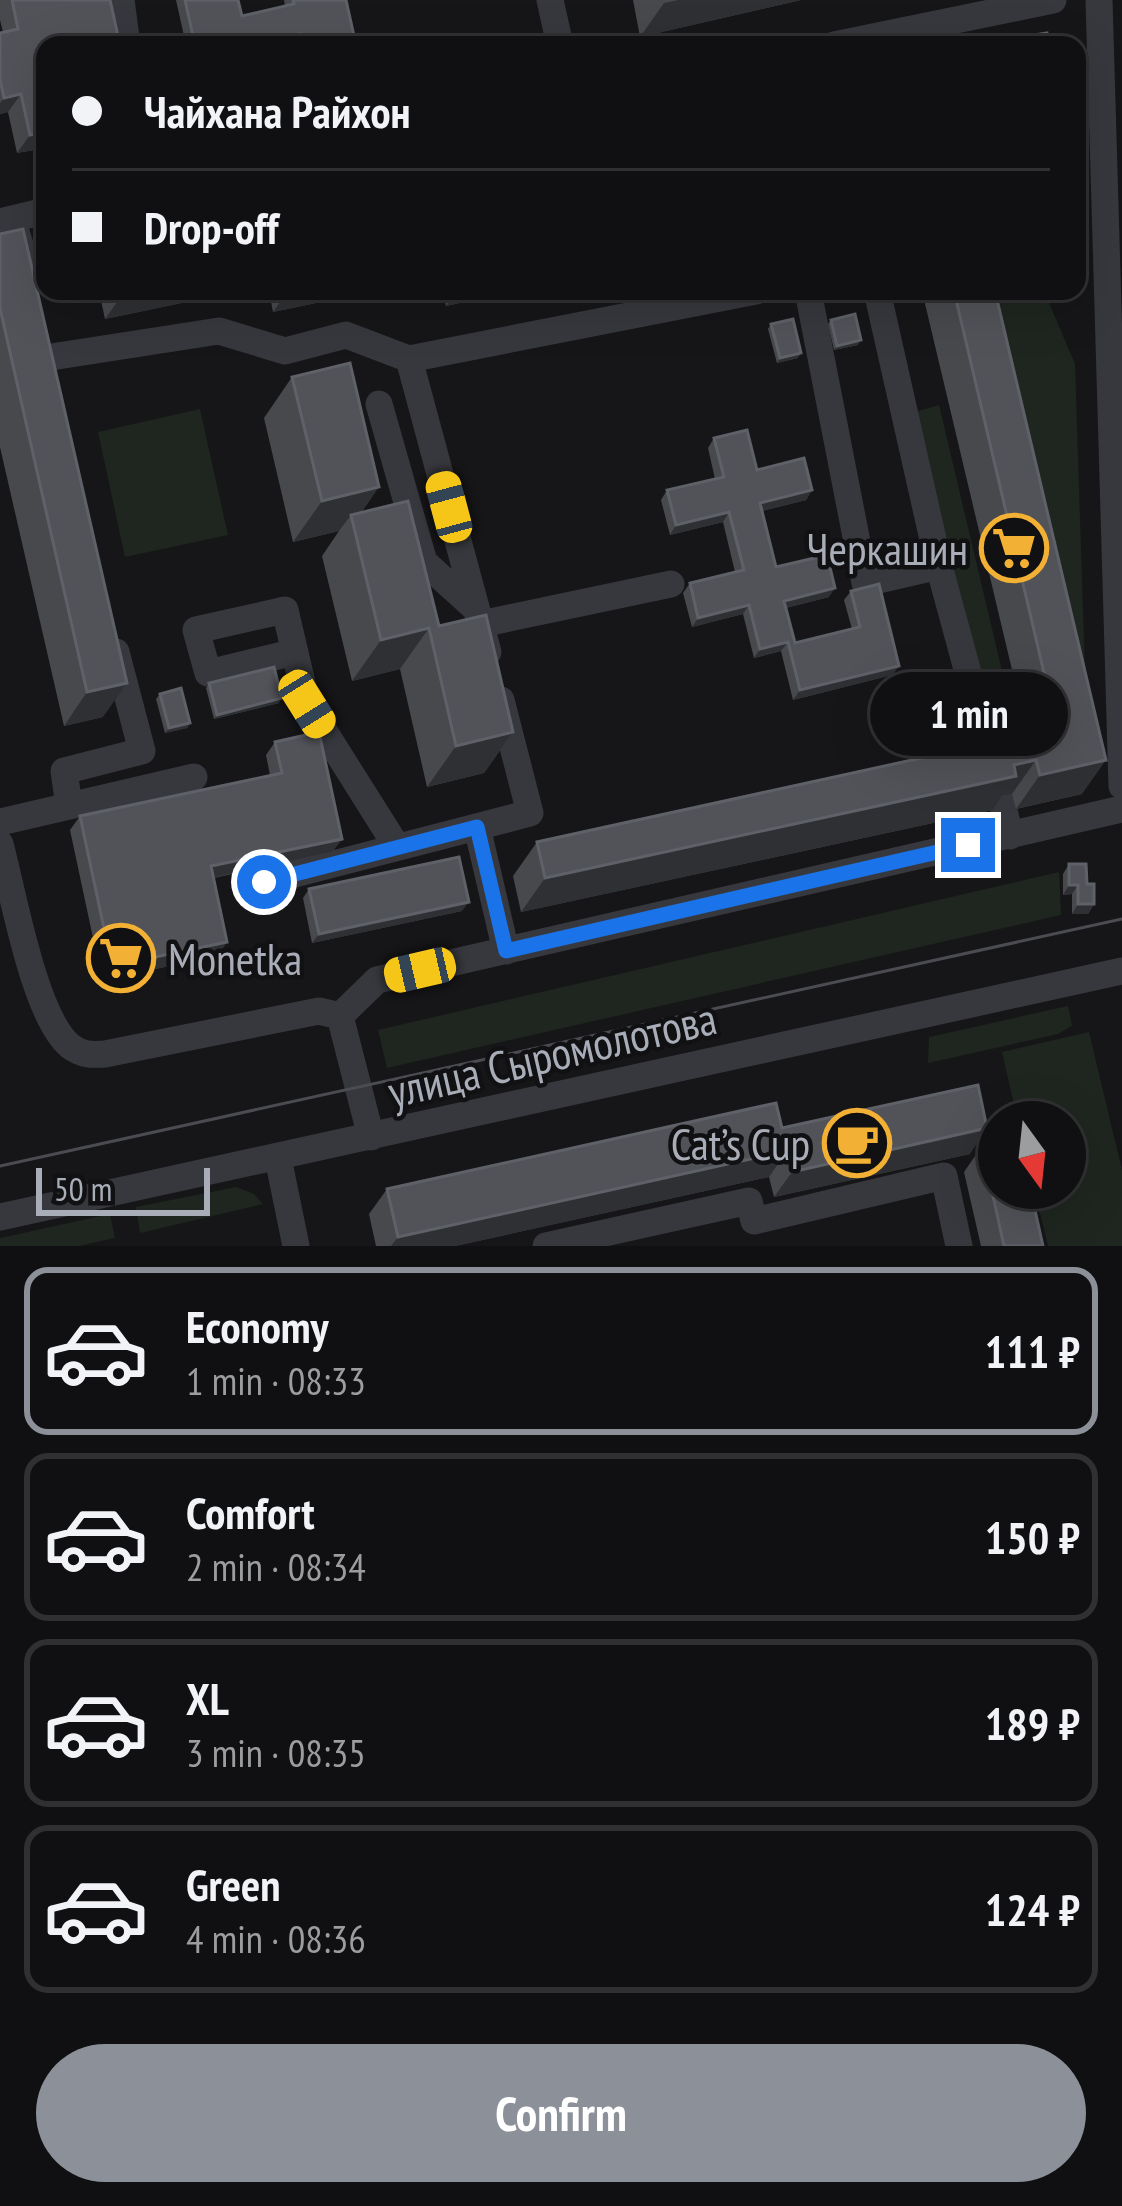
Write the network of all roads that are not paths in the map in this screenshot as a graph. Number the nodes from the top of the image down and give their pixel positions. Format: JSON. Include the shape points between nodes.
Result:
{"nodes":[{"id":1,"x":121,"y":0,"type":"edge"},
{"id":2,"x":550,"y":0,"type":"edge"},
{"id":3,"x":1053,"y":0,"type":"edge"},
{"id":4,"x":1099,"y":0,"type":"edge"},
{"id":5,"x":989,"y":6,"type":"edge"},
{"id":6,"x":126,"y":36,"type":"edge"},
{"id":7,"x":558,"y":36,"type":"edge"},
{"id":8,"x":870,"y":36,"type":"edge"},
{"id":9,"x":36,"y":213,"type":"edge"},
{"id":10,"x":6,"y":221,"type":"edge"},
{"id":11,"x":1114,"y":240,"type":"edge"},
{"id":12,"x":33,"y":290,"type":"edge"},
{"id":13,"x":710,"y":300,"type":"edge"},
{"id":14,"x":810,"y":300,"type":"edge"},
{"id":15,"x":879,"y":300,"type":"edge"},
{"id":16,"x":51,"y":357,"type":"edge"},
{"id":17,"x":410,"y":359,"type":"junction"},
{"id":18,"x":379,"y":404,"type":"dead end"},
{"id":19,"x":1119,"y":555,"type":"edge"},
{"id":20,"x":939,"y":566,"type":"junction"},
{"id":21,"x":670,"y":584,"type":"dead end"},
{"id":22,"x":479,"y":618,"type":"junction"},
{"id":23,"x":110,"y":627,"type":"edge"},
{"id":24,"x":295,"y":652,"type":"dead end"},
{"id":25,"x":194,"y":777,"type":"dead end"},
{"id":26,"x":1122,"y":786,"type":"edge"},
{"id":27,"x":69,"y":806,"type":"junction"},
{"id":28,"x":1122,"y":809,"type":"edge"},
{"id":29,"x":0,"y":822,"type":"edge"},
{"id":30,"x":477,"y":827,"type":"junction"},
{"id":31,"x":1010,"y":836,"type":"junction"},
{"id":32,"x":0,"y":844,"type":"edge"},
{"id":33,"x":397,"y":848,"type":"junction"},
{"id":34,"x":264,"y":882,"type":"dead end"},
{"id":35,"x":506,"y":951,"type":"junction"},
{"id":36,"x":1122,"y":970,"type":"edge"},
{"id":37,"x":340,"y":1016,"type":"junction"},
{"id":38,"x":371,"y":1137,"type":"junction"},
{"id":39,"x":278,"y":1158,"type":"junction"},
{"id":40,"x":0,"y":1217,"type":"edge"},
{"id":41,"x":296,"y":1246,"type":"edge"},
{"id":42,"x":546,"y":1246,"type":"edge"},
{"id":43,"x":959,"y":1246,"type":"edge"}],
"edges":[{"from":1,"to":6,"type":"street"},
{"from":2,"to":7,"type":"street"},
{"from":3,"to":5,"type":"street"},
{"from":4,"to":11,"type":"street"},
{"from":5,"to":8,"type":"street"},
{"from":9,"to":10,"type":"street"},
{"from":10,"to":12,"type":"street"},
{"from":11,"to":19,"type":"street"},
{"from":13,"to":17,"type":"street"},
{"from":14,"to":20,"type":"street","via":[[865,583]]},
{"from":15,"to":20,"type":"street"},
{"from":16,"to":17,"type":"street","via":[[218,331],[285,351],[346,335]]},
{"from":17,"to":22,"type":"street"},
{"from":18,"to":22,"type":"street","via":[[424,562]]},
{"from":19,"to":26,"type":"street"},
{"from":20,"to":31,"type":"street"},
{"from":21,"to":22,"type":"street"},
{"from":22,"to":30,"type":"street","via":[[530,813]]},
{"from":23,"to":27,"type":"street","via":[[142,751],[64,771]]},
{"from":24,"to":33,"type":"street","via":[[307,704]]},
{"from":25,"to":27,"type":"street"},
{"from":27,"to":29,"type":"street"},
{"from":28,"to":31,"type":"street"},
{"from":30,"to":33,"type":"street"},
{"from":30,"to":35,"type":"street"},
{"from":31,"to":35,"type":"street"},
{"from":32,"to":37,"type":"street","via":[[50,1019],[87,1055],[320,1011]]},
{"from":33,"to":34,"type":"street"},
{"from":35,"to":37,"type":"street","via":[[377,980]]},
{"from":36,"to":38,"type":"street","name":"улица Сыромолотова"},
{"from":37,"to":38,"type":"street"},
{"from":38,"to":39,"type":"street","name":"улица Сыромолотова"},
{"from":39,"to":40,"type":"street","name":"улица Сыромолотова"},
{"from":39,"to":41,"type":"street"},
{"from":42,"to":43,"type":"street","via":[[749,1201],[754,1221],[944,1176]]}]}
